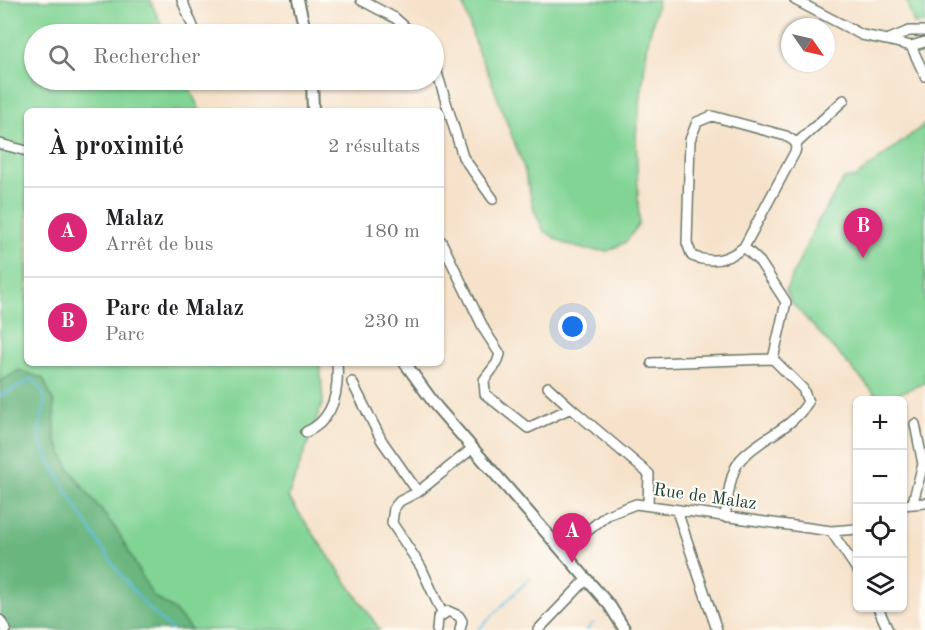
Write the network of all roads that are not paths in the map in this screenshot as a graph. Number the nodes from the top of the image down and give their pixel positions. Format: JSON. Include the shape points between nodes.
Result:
{"nodes":[{"id":1,"x":182,"y":0,"type":"edge"},
{"id":2,"x":298,"y":0,"type":"edge"},
{"id":3,"x":361,"y":0,"type":"edge"},
{"id":4,"x":795,"y":0,"type":"edge"},
{"id":5,"x":192,"y":24,"type":"edge"},
{"id":6,"x":304,"y":24,"type":"edge"},
{"id":7,"x":402,"y":24,"type":"edge"},
{"id":8,"x":925,"y":31,"type":"edge"},
{"id":9,"x":887,"y":40,"type":"junction"},
{"id":10,"x":925,"y":42,"type":"edge"},
{"id":11,"x":911,"y":46,"type":"junction"},
{"id":12,"x":925,"y":76,"type":"edge"},
{"id":13,"x":312,"y":90,"type":"edge"},
{"id":14,"x":442,"y":90,"type":"edge"},
{"id":15,"x":844,"y":100,"type":"dead end"},
{"id":16,"x":313,"y":108,"type":"edge"},
{"id":17,"x":797,"y":143,"type":"junction"},
{"id":18,"x":0,"y":144,"type":"edge"},
{"id":19,"x":24,"y":150,"type":"edge"},
{"id":20,"x":493,"y":199,"type":"dead end"},
{"id":21,"x":444,"y":247,"type":"edge"},
{"id":22,"x":744,"y":247,"type":"junction"},
{"id":23,"x":773,"y":359,"type":"junction"},
{"id":24,"x":652,"y":363,"type":"dead end"},
{"id":25,"x":337,"y":366,"type":"edge"},
{"id":26,"x":407,"y":366,"type":"edge"},
{"id":27,"x":352,"y":382,"type":"dead end"},
{"id":28,"x":548,"y":387,"type":"dead end"},
{"id":29,"x":571,"y":408,"type":"junction"},
{"id":30,"x":915,"y":424,"type":"dead end"},
{"id":31,"x":306,"y":432,"type":"dead end"},
{"id":32,"x":473,"y":448,"type":"junction"},
{"id":33,"x":418,"y":492,"type":"junction"},
{"id":34,"x":913,"y":502,"type":"junction"},
{"id":35,"x":925,"y":503,"type":"edge"},
{"id":36,"x":906,"y":504,"type":"edge"},
{"id":37,"x":648,"y":505,"type":"junction"},
{"id":38,"x":677,"y":511,"type":"junction"},
{"id":39,"x":725,"y":517,"type":"junction"},
{"id":40,"x":853,"y":530,"type":"edge"},
{"id":41,"x":831,"y":531,"type":"junction"},
{"id":42,"x":563,"y":551,"type":"junction"},
{"id":43,"x":853,"y":564,"type":"edge"},
{"id":44,"x":587,"y":579,"type":"junction"},
{"id":45,"x":880,"y":612,"type":"edge"},
{"id":46,"x":442,"y":613,"type":"junction"},
{"id":47,"x":0,"y":620,"type":"edge"},
{"id":48,"x":6,"y":630,"type":"edge"},
{"id":49,"x":437,"y":630,"type":"edge"},
{"id":50,"x":460,"y":630,"type":"edge"},
{"id":51,"x":538,"y":630,"type":"edge"},
{"id":52,"x":625,"y":630,"type":"edge"},
{"id":53,"x":717,"y":630,"type":"edge"},
{"id":54,"x":888,"y":630,"type":"edge"}],
"edges":[{"from":1,"to":5,"type":"street"},
{"from":2,"to":6,"type":"street"},
{"from":3,"to":7,"type":"street"},
{"from":4,"to":9,"type":"street","via":[[850,30]]},
{"from":8,"to":9,"type":"street","via":[[909,31]]},
{"from":9,"to":11,"type":"street"},
{"from":10,"to":11,"type":"street"},
{"from":11,"to":12,"type":"street"},
{"from":13,"to":16,"type":"street"},
{"from":14,"to":20,"type":"street","via":[[463,157]]},
{"from":15,"to":17,"type":"street"},
{"from":17,"to":22,"type":"street"},
{"from":17,"to":22,"type":"street","via":[[786,136],[712,116],[697,122],[690,140],[687,243],[692,256],[705,261],[730,258]]},
{"from":18,"to":19,"type":"street"},
{"from":21,"to":29,"type":"street","via":[[500,354],[484,380],[485,394],[528,428]]},
{"from":22,"to":23,"type":"street","via":[[760,262],[786,302]]},
{"from":23,"to":24,"type":"street"},
{"from":23,"to":39,"type":"street","via":[[803,389],[808,402],[801,413],[741,460],[733,475]]},
{"from":25,"to":31,"type":"street","via":[[338,385],[332,404],[322,423]]},
{"from":26,"to":32,"type":"street"},
{"from":27,"to":33,"type":"street","via":[[382,441]]},
{"from":28,"to":29,"type":"street"},
{"from":29,"to":37,"type":"street","via":[[649,474]]},
{"from":30,"to":34,"type":"street","via":[[922,464]]},
{"from":32,"to":33,"type":"street"},
{"from":32,"to":42,"type":"street"},
{"from":33,"to":46,"type":"street","via":[[399,501],[392,523],[421,567]]},
{"from":34,"to":35,"type":"street"},
{"from":34,"to":36,"type":"street"},
{"from":37,"to":38,"type":"street","name":"Rue de Malaz"},
{"from":37,"to":42,"type":"street","name":"Rue de Malaz","via":[[618,509]]},
{"from":38,"to":39,"type":"street","name":"Rue de Malaz"},
{"from":38,"to":53,"type":"street"},
{"from":39,"to":41,"type":"street","name":"Rue de Malaz"},
{"from":40,"to":41,"type":"street","name":"Rue de Malaz"},
{"from":41,"to":43,"type":"street"},
{"from":42,"to":44,"type":"street"},
{"from":44,"to":51,"type":"street"},
{"from":44,"to":52,"type":"street"},
{"from":45,"to":54,"type":"street"},
{"from":46,"to":49,"type":"street"},
{"from":46,"to":50,"type":"street","via":[[454,612],[459,616]]},
{"from":47,"to":48,"type":"street"}]}
